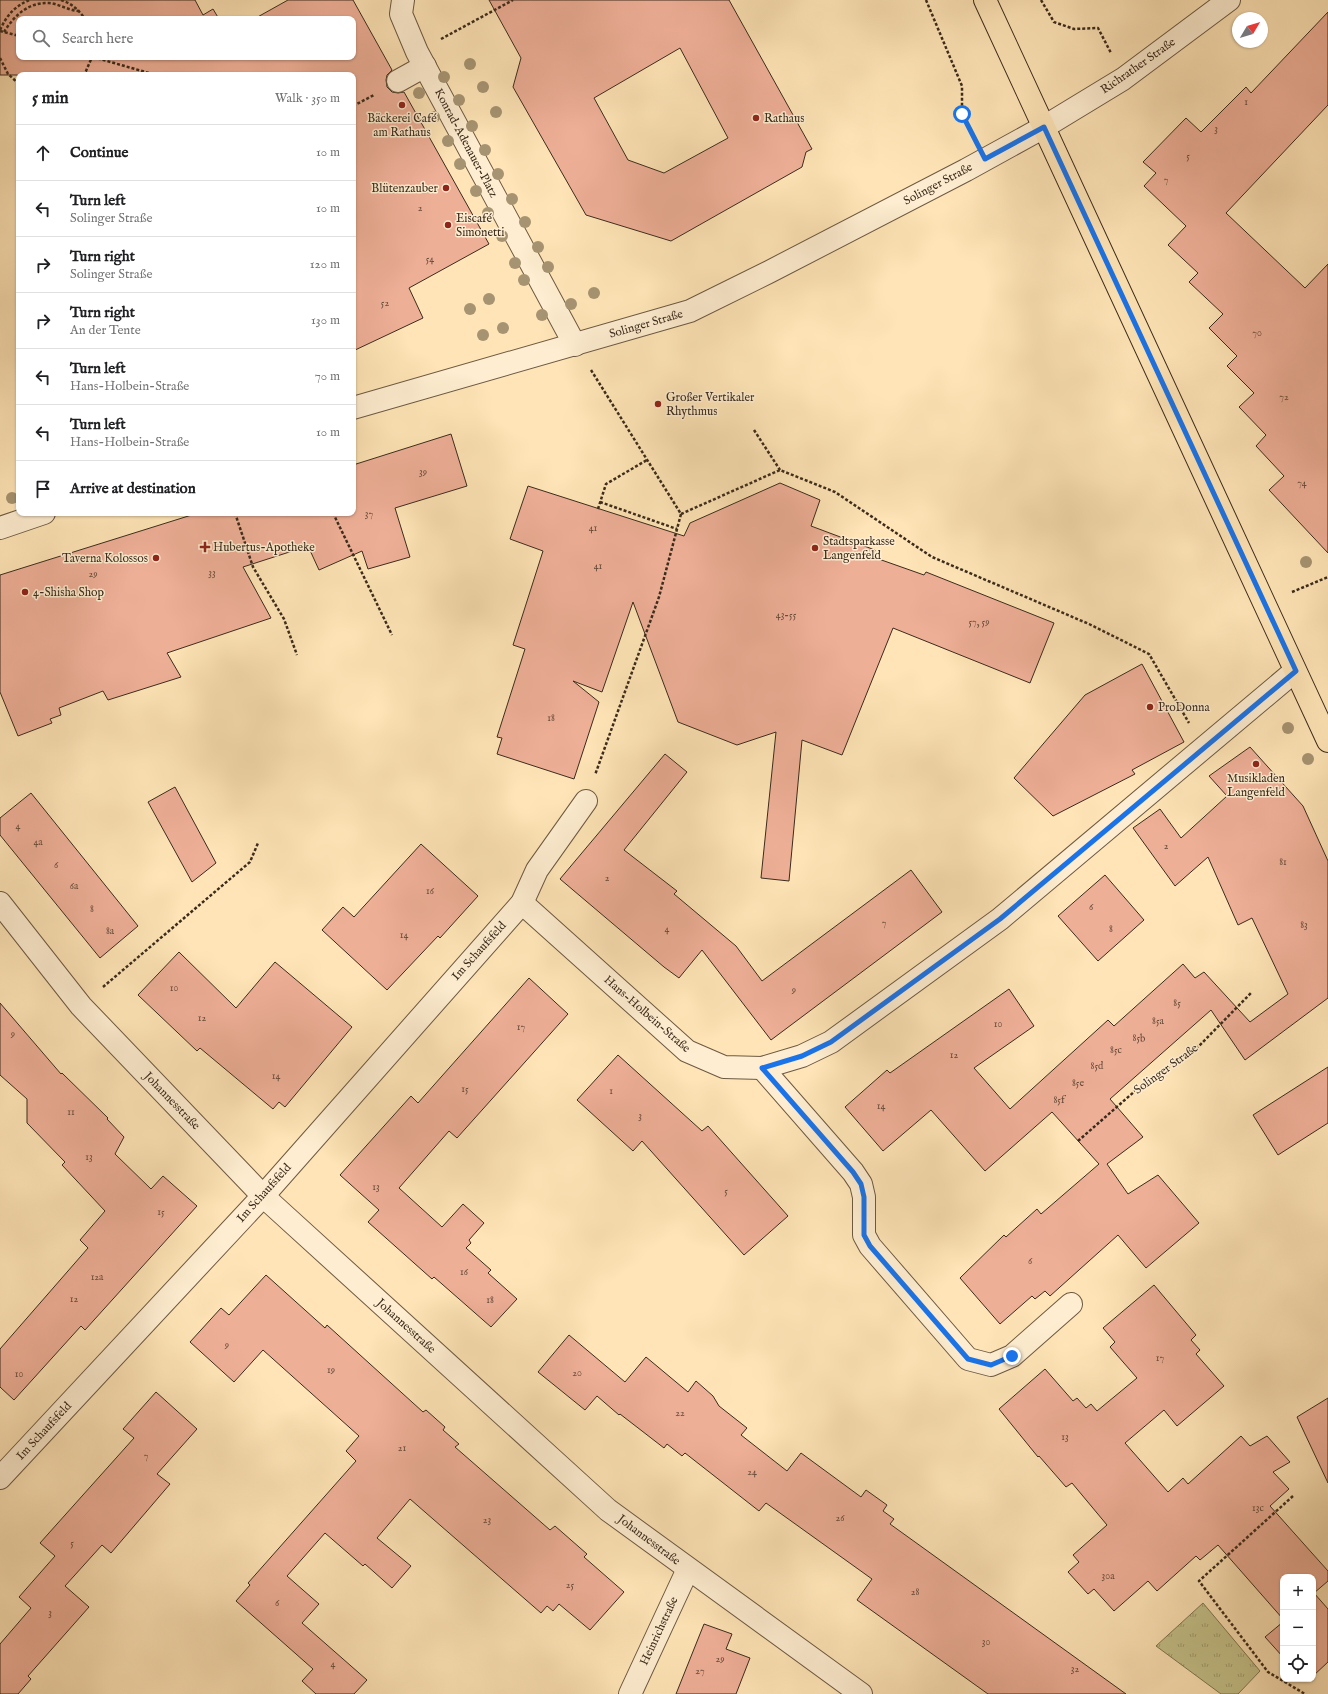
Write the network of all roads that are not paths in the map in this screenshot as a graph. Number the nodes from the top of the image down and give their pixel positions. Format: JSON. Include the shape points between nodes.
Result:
{"nodes":[{"id":1,"x":402,"y":0,"type":"edge"},
{"id":2,"x":986,"y":0,"type":"edge"},
{"id":3,"x":1229,"y":0,"type":"edge"},
{"id":4,"x":421,"y":59,"type":"junction"},
{"id":5,"x":398,"y":81,"type":"dead end"},
{"id":6,"x":1044,"y":127,"type":"junction"},
{"id":7,"x":575,"y":345,"type":"junction"},
{"id":8,"x":356,"y":407,"type":"edge"},
{"id":9,"x":35,"y":516,"type":"edge"},
{"id":10,"x":0,"y":528,"type":"edge"},
{"id":11,"x":1296,"y":671,"type":"junction"},
{"id":12,"x":1328,"y":741,"type":"edge"},
{"id":13,"x":586,"y":801,"type":"road end"},
{"id":14,"x":0,"y":903,"type":"edge"},
{"id":15,"x":522,"y":903,"type":"junction"},
{"id":16,"x":762,"y":1068,"type":"junction"},
{"id":17,"x":262,"y":1196,"type":"junction"},
{"id":18,"x":1071,"y":1304,"type":"dead end"},
{"id":19,"x":0,"y":1478,"type":"edge"},
{"id":20,"x":688,"y":1569,"type":"junction"},
{"id":21,"x":630,"y":1694,"type":"edge"},
{"id":22,"x":861,"y":1694,"type":"edge"}],
"edges":[{"from":1,"to":4,"type":"street","name":"Konrad-Adenauer-Platz","via":[[402,14]]},
{"from":2,"to":6,"type":"main road"},
{"from":3,"to":6,"type":"street","name":"Richrather Straße","via":[[1123,79]]},
{"from":4,"to":5,"type":"street"},
{"from":4,"to":7,"type":"street","name":"Konrad-Adenauer-Platz"},
{"from":6,"to":7,"type":"street","name":"Solinger Straße","via":[[690,311]]},
{"from":6,"to":11,"type":"main road"},
{"from":7,"to":8,"type":"street","name":"Solinger Straße"},
{"from":9,"to":10,"type":"street"},
{"from":11,"to":12,"type":"main road"},
{"from":11,"to":16,"type":"street","name":"Hans-Holbein-Straße","via":[[1000,919],[831,1042],[802,1056]]},
{"from":13,"to":15,"type":"street","name":"Im Schaufsfeld","via":[[537,870]]},
{"from":14,"to":17,"type":"street","name":"Johannesstraße","via":[[80,1006]]},
{"from":15,"to":16,"type":"street","name":"Hans-Holbein-Straße","via":[[687,1051],[724,1068]]},
{"from":15,"to":17,"type":"street","name":"Im Schaufsfeld"},
{"from":16,"to":18,"type":"street","via":[[861,1184],[864,1197],[864,1235],[870,1246],[968,1359],[991,1365],[1012,1356]]},
{"from":17,"to":19,"type":"street","name":"Im Schaufsfeld"},
{"from":17,"to":20,"type":"street","name":"Johannesstraße","via":[[608,1510]]},
{"from":20,"to":21,"type":"street","name":"Heinrichstraße"},
{"from":20,"to":22,"type":"street","name":"Johannesstraße"}]}
